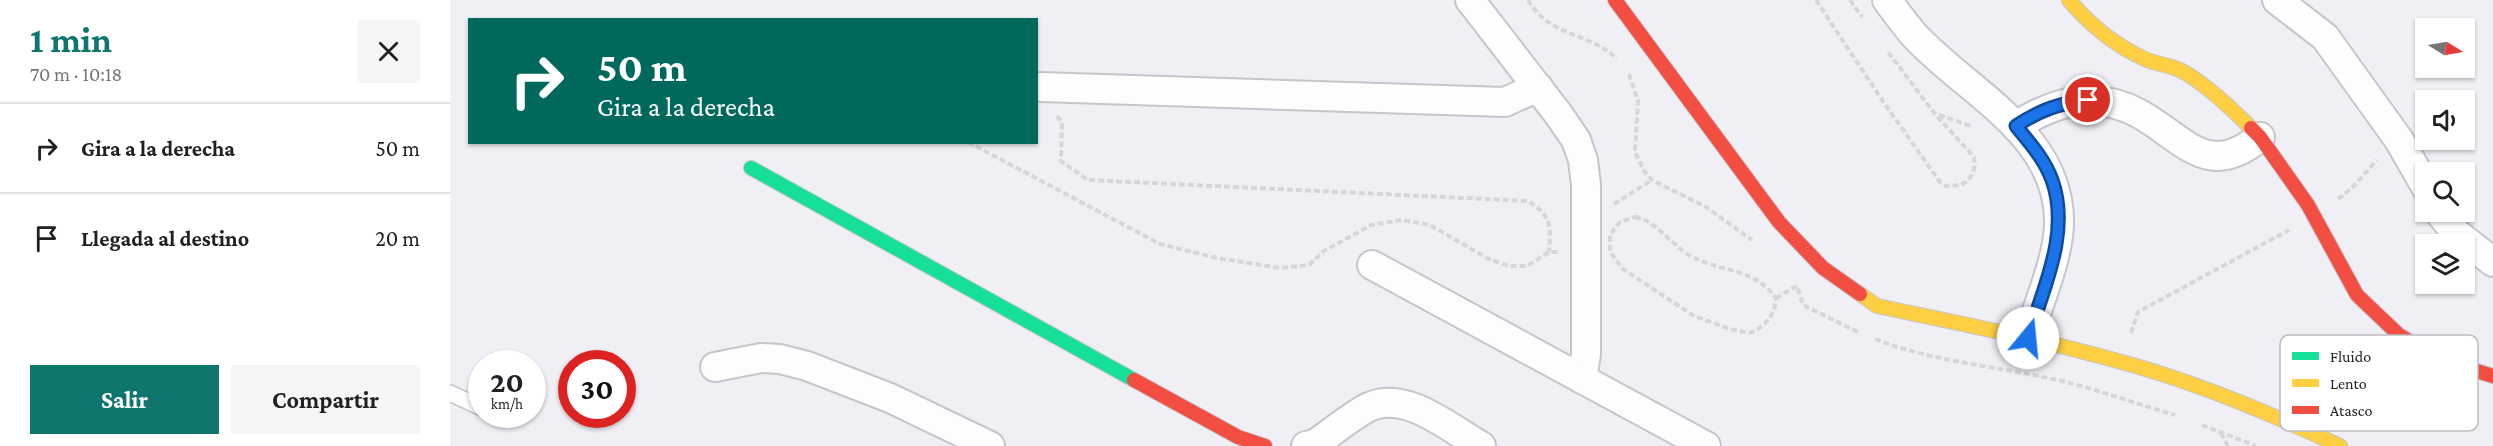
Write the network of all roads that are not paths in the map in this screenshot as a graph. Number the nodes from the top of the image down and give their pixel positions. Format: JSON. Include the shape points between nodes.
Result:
{"nodes":[{"id":1,"x":1470,"y":0,"type":"edge"},
{"id":2,"x":1614,"y":0,"type":"edge"},
{"id":3,"x":1887,"y":0,"type":"edge"},
{"id":4,"x":2069,"y":0,"type":"edge"},
{"id":5,"x":2277,"y":0,"type":"edge"},
{"id":6,"x":1041,"y":87,"type":"dead end"},
{"id":7,"x":1538,"y":87,"type":"junction"},
{"id":8,"x":2016,"y":126,"type":"junction"},
{"id":9,"x":2260,"y":138,"type":"junction"},
{"id":10,"x":750,"y":168,"type":"dead end"},
{"id":11,"x":2415,"y":168,"type":"edge"},
{"id":12,"x":2447,"y":222,"type":"edge"},
{"id":13,"x":2493,"y":262,"type":"edge"},
{"id":14,"x":1372,"y":265,"type":"dead end"},
{"id":15,"x":2399,"y":335,"type":"edge"},
{"id":16,"x":2028,"y":338,"type":"junction"},
{"id":17,"x":715,"y":367,"type":"dead end"},
{"id":18,"x":2478,"y":371,"type":"edge"},
{"id":19,"x":2493,"y":376,"type":"edge"},
{"id":20,"x":1582,"y":379,"type":"junction"},
{"id":21,"x":450,"y":393,"type":"edge"},
{"id":22,"x":468,"y":401,"type":"edge"},
{"id":23,"x":2280,"y":418,"type":"edge"},
{"id":24,"x":2308,"y":431,"type":"edge"},
{"id":25,"x":990,"y":446,"type":"edge"},
{"id":26,"x":1265,"y":446,"type":"edge"},
{"id":27,"x":1306,"y":446,"type":"edge"},
{"id":28,"x":1481,"y":446,"type":"edge"},
{"id":29,"x":1706,"y":446,"type":"edge"},
{"id":30,"x":2340,"y":446,"type":"edge"}],
"edges":[{"from":1,"to":7,"type":"street"},
{"from":2,"to":16,"type":"street","via":[[1779,222],[1823,268],[1877,306]]},
{"from":3,"to":8,"type":"street","via":[[1915,36]]},
{"from":4,"to":9,"type":"street","via":[[2087,21],[2115,43],[2146,60],[2180,70],[2230,107]]},
{"from":5,"to":11,"type":"street","via":[[2325,37]]},
{"from":6,"to":7,"type":"street","via":[[1504,102]]},
{"from":7,"to":20,"type":"street","via":[[1576,140],[1583,160],[1586,354]]},
{"from":8,"to":9,"type":"street","via":[[2062,103],[2088,100],[2138,113],[2201,155],[2227,156]]},
{"from":8,"to":16,"type":"street","via":[[2043,160],[2058,203],[2055,249]]},
{"from":9,"to":15,"type":"street","via":[[2308,205],[2356,295]]},
{"from":10,"to":26,"type":"street","via":[[1238,437]]},
{"from":12,"to":13,"type":"street"},
{"from":14,"to":20,"type":"street"},
{"from":16,"to":23,"type":"street","via":[[2120,362]]},
{"from":17,"to":25,"type":"street","via":[[761,358],[807,366],[890,398]]},
{"from":18,"to":19,"type":"street"},
{"from":20,"to":29,"type":"street"},
{"from":21,"to":22,"type":"lane"},
{"from":24,"to":30,"type":"street"},
{"from":27,"to":28,"type":"street","via":[[1315,444],[1367,408],[1393,402],[1419,410]]}]}
